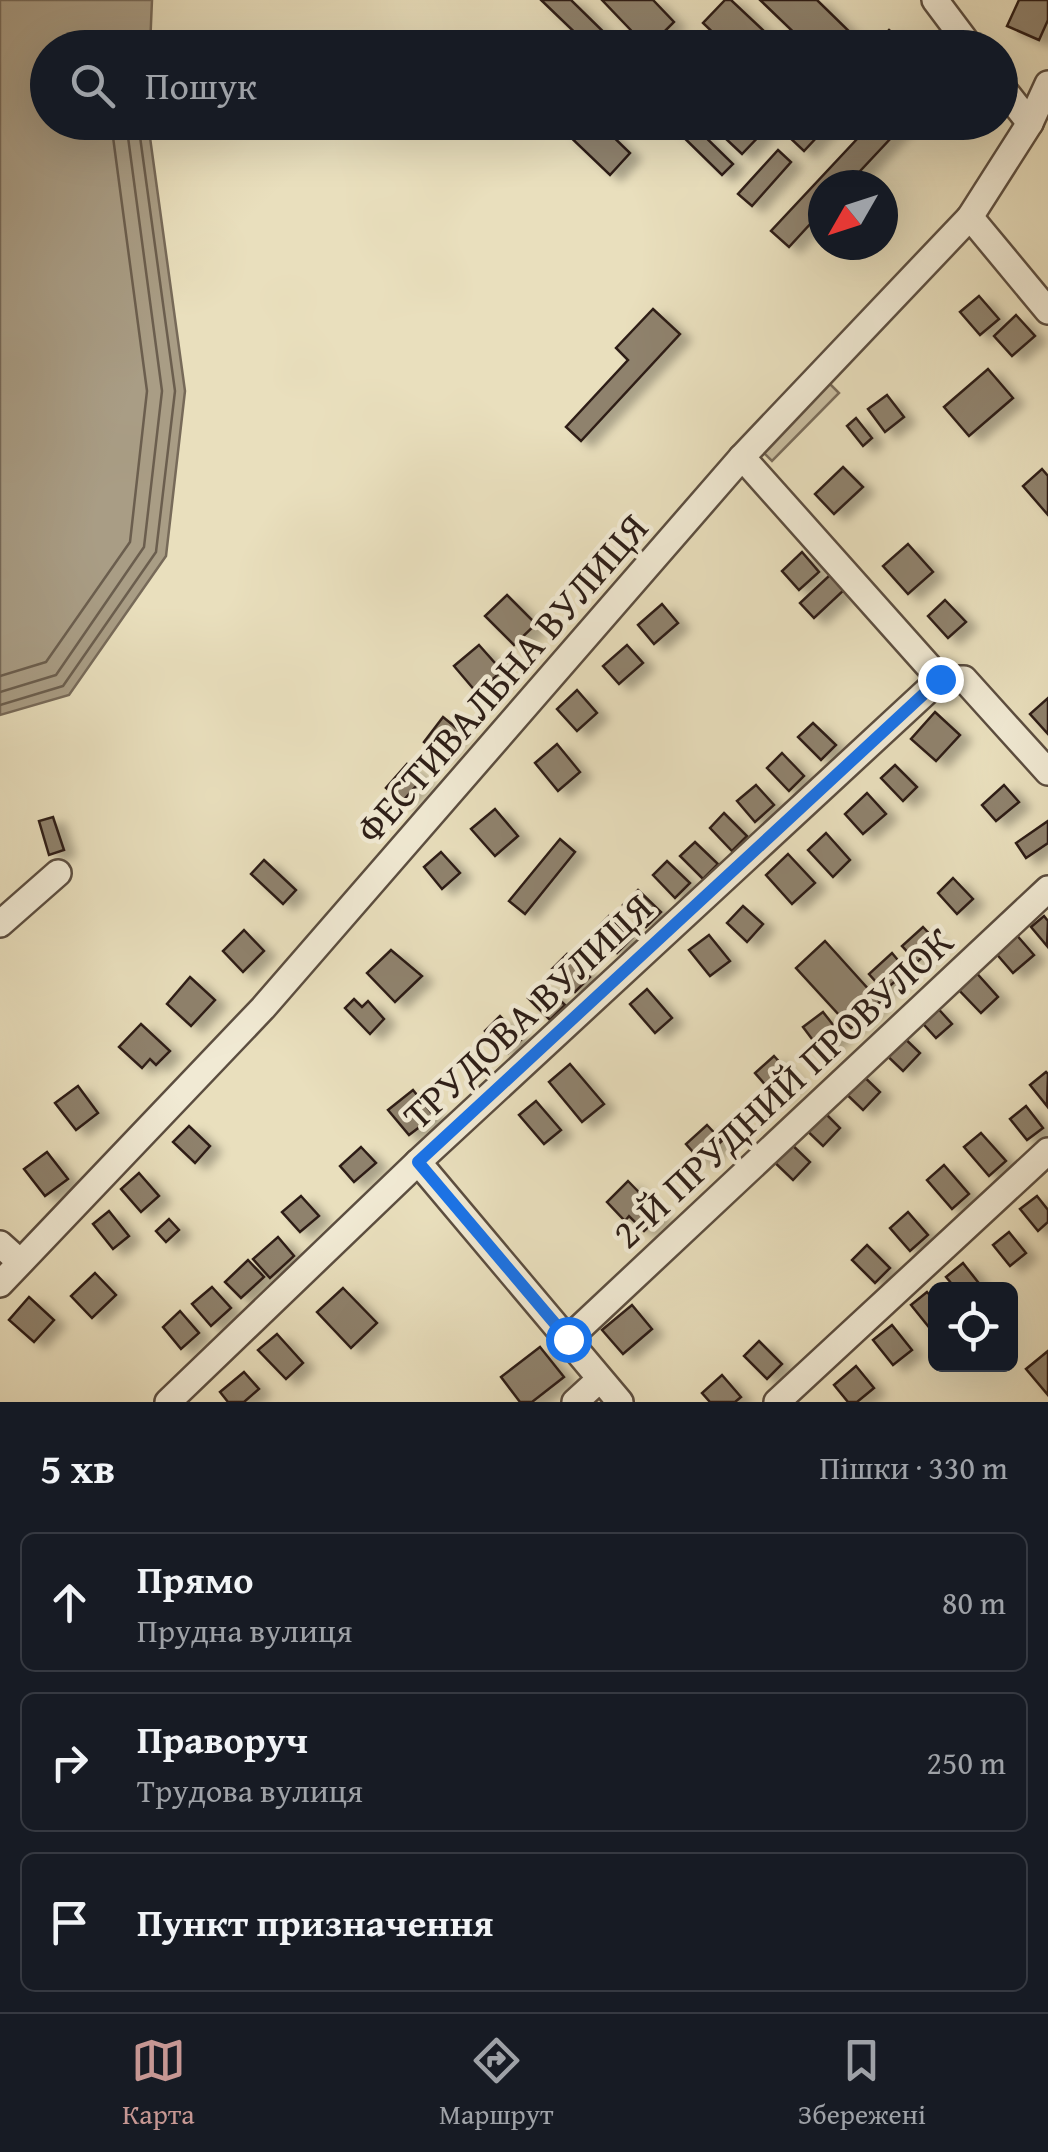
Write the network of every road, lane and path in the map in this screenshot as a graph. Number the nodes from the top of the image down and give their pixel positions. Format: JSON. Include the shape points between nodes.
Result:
{"nodes":[{"id":1,"x":935,"y":0,"type":"edge"},
{"id":2,"x":958,"y":30,"type":"edge"},
{"id":3,"x":1048,"y":84,"type":"edge"},
{"id":4,"x":1018,"y":102,"type":"edge"},
{"id":5,"x":1039,"y":122,"type":"edge"},
{"id":6,"x":970,"y":218,"type":"junction"},
{"id":7,"x":1048,"y":311,"type":"edge"},
{"id":8,"x":742,"y":457,"type":"junction"},
{"id":9,"x":940,"y":679,"type":"junction"},
{"id":10,"x":1048,"y":772,"type":"edge"},
{"id":11,"x":58,"y":874,"type":"dead end"},
{"id":12,"x":1048,"y":889,"type":"edge"},
{"id":13,"x":0,"y":924,"type":"edge"},
{"id":14,"x":1048,"y":1151,"type":"edge"},
{"id":15,"x":418,"y":1162,"type":"junction"},
{"id":16,"x":0,"y":1244,"type":"edge"},
{"id":17,"x":20,"y":1262,"type":"junction"},
{"id":18,"x":0,"y":1284,"type":"edge"},
{"id":19,"x":568,"y":1339,"type":"junction"},
{"id":20,"x":599,"y":1380,"type":"junction"},
{"id":21,"x":168,"y":1402,"type":"edge"},
{"id":22,"x":574,"y":1402,"type":"edge"},
{"id":23,"x":620,"y":1402,"type":"edge"},
{"id":24,"x":777,"y":1402,"type":"edge"}],
"edges":[{"from":1,"to":2,"type":"street"},
{"from":3,"to":5,"type":"street","name":"ФЕСТИВАЛЬНА ВУЛИЦЯ"},
{"from":4,"to":5,"type":"street"},
{"from":5,"to":6,"type":"street","name":"ФЕСТИВАЛЬНА ВУЛИЦЯ"},
{"from":6,"to":7,"type":"street"},
{"from":6,"to":8,"type":"street","name":"ФЕСТИВАЛЬНА ВУЛИЦЯ"},
{"from":8,"to":9,"type":"street"},
{"from":8,"to":17,"type":"street","name":"ФЕСТИВАЛЬНА ВУЛИЦЯ","via":[[263,1008]]},
{"from":9,"to":10,"type":"street","via":[[964,678]]},
{"from":9,"to":15,"type":"street","name":"ТРУДОВА ВУЛИЦЯ"},
{"from":11,"to":13,"type":"street"},
{"from":12,"to":19,"type":"street","name":"2-Й ПРУДНИЙ ПРОВУЛОК"},
{"from":14,"to":24,"type":"street"},
{"from":15,"to":19,"type":"street"},
{"from":15,"to":21,"type":"street","name":"ТРУДОВА ВУЛИЦЯ"},
{"from":16,"to":17,"type":"street"},
{"from":17,"to":18,"type":"street","name":"ФЕСТИВАЛЬНА ВУЛИЦЯ"},
{"from":19,"to":20,"type":"street"},
{"from":20,"to":22,"type":"street"},
{"from":20,"to":23,"type":"street"}]}
